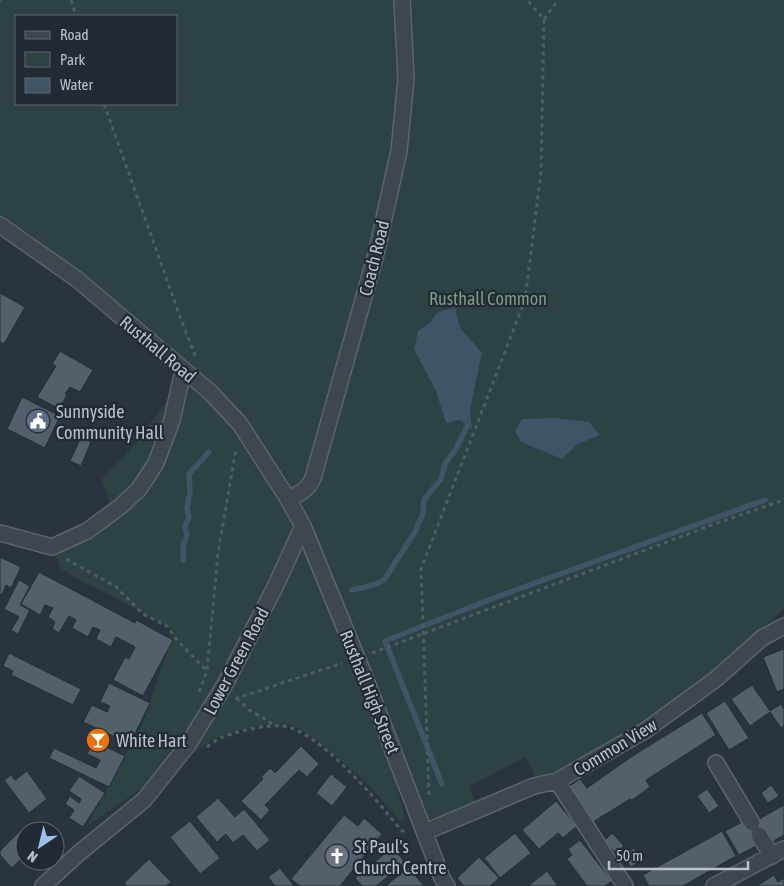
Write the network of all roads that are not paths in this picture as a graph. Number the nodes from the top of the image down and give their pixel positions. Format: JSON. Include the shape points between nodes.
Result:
{"nodes":[{"id":1,"x":402,"y":0,"type":"edge"},
{"id":2,"x":0,"y":225,"type":"edge"},
{"id":3,"x":183,"y":371,"type":"junction"},
{"id":4,"x":288,"y":499,"type":"junction"},
{"id":5,"x":303,"y":526,"type":"junction"},
{"id":6,"x":0,"y":533,"type":"edge"},
{"id":7,"x":784,"y":626,"type":"edge"},
{"id":8,"x":716,"y":763,"type":"dead end"},
{"id":9,"x":557,"y":781,"type":"junction"},
{"id":10,"x":426,"y":832,"type":"junction"},
{"id":11,"x":778,"y":852,"type":"edge"},
{"id":12,"x":43,"y":886,"type":"edge"},
{"id":13,"x":447,"y":886,"type":"edge"},
{"id":14,"x":625,"y":886,"type":"edge"},
{"id":15,"x":714,"y":886,"type":"edge"}],
"edges":[{"from":1,"to":4,"type":"street","name":"Coach Road","via":[[406,79],[399,151],[378,244],[313,478],[304,491]]},
{"from":2,"to":3,"type":"street","name":"Rusthall Road","via":[[78,280]]},
{"from":3,"to":4,"type":"street","name":"Rusthall Road","via":[[211,393],[240,424]]},
{"from":3,"to":6,"type":"street","via":[[172,420],[156,463],[139,489],[121,506],[87,531],[52,547]]},
{"from":4,"to":5,"type":"street","name":"Rusthall High Street"},
{"from":5,"to":10,"type":"street","name":"Rusthall High Street"},
{"from":5,"to":12,"type":"street","name":"Lower Green Road","via":[[224,686],[187,746],[144,800]]},
{"from":7,"to":9,"type":"street","name":"Common View","via":[[762,638],[716,680],[646,730]]},
{"from":8,"to":11,"type":"street","via":[[756,829]]},
{"from":9,"to":10,"type":"street","name":"Common View","via":[[534,786]]},
{"from":9,"to":14,"type":"street"},
{"from":10,"to":13,"type":"street","name":"Rusthall High Street"},
{"from":11,"to":15,"type":"street"}]}
